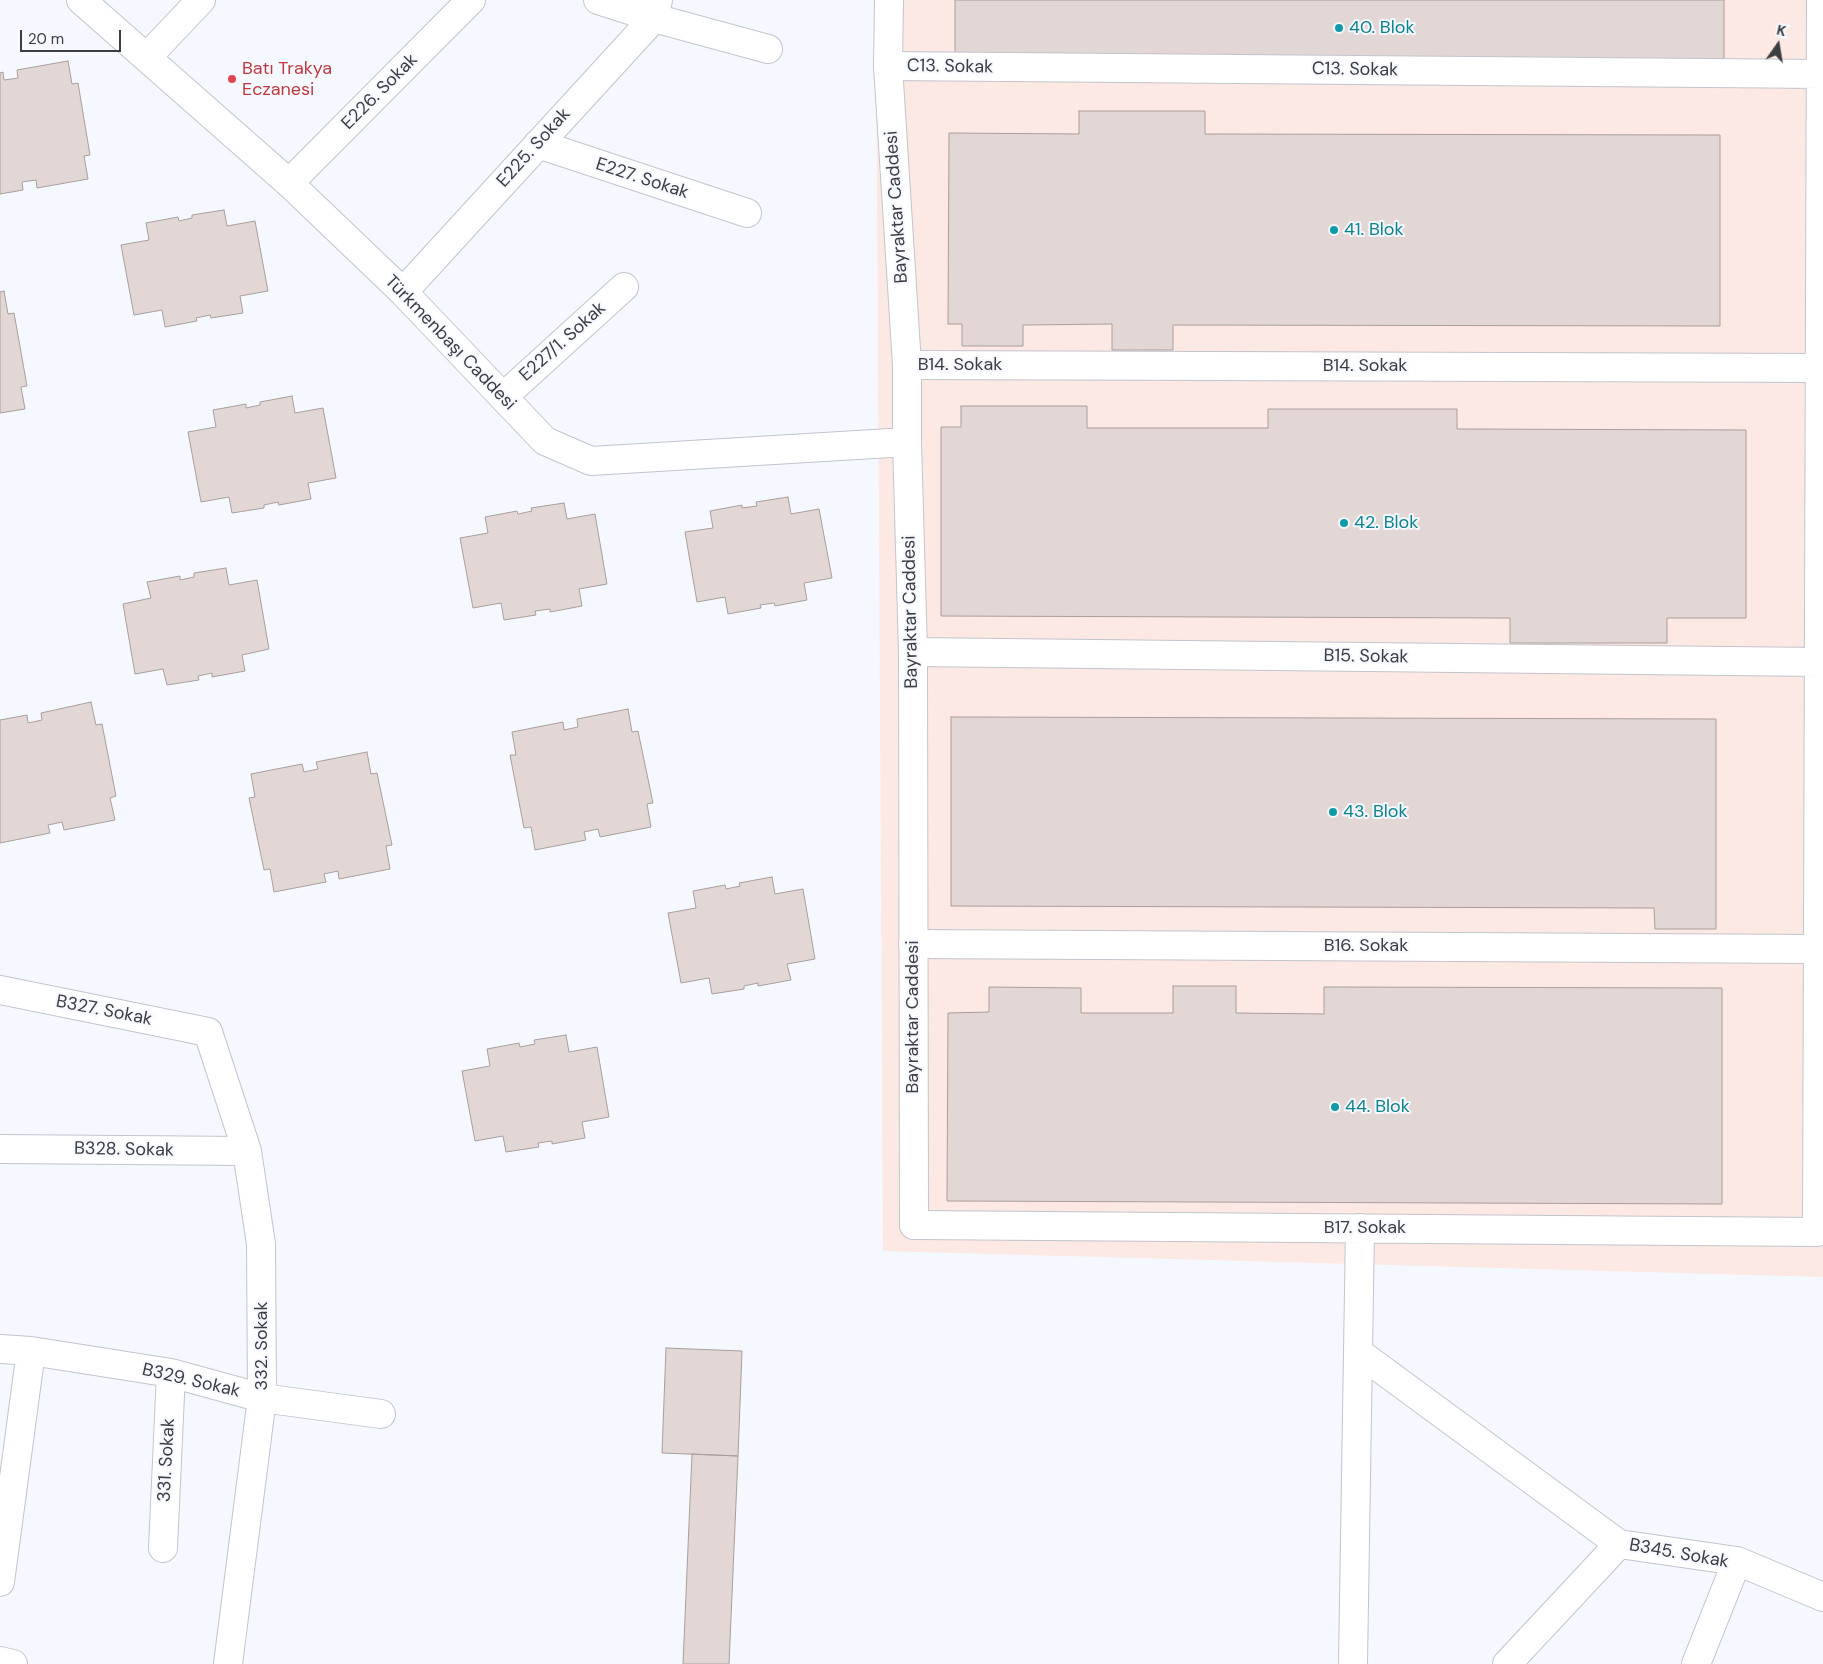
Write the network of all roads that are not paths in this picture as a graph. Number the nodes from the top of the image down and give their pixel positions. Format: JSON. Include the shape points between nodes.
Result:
{"nodes":[{"id":1,"x":81,"y":0,"type":"edge"},
{"id":2,"x":201,"y":0,"type":"edge"},
{"id":3,"x":471,"y":0,"type":"edge"},
{"id":4,"x":598,"y":0,"type":"edge"},
{"id":5,"x":889,"y":0,"type":"edge"},
{"id":6,"x":1821,"y":0,"type":"edge"},
{"id":7,"x":656,"y":9,"type":"edge"},
{"id":8,"x":768,"y":49,"type":"dead end"},
{"id":9,"x":147,"y":57,"type":"junction"},
{"id":10,"x":888,"y":66,"type":"junction"},
{"id":11,"x":1822,"y":74,"type":"edge"},
{"id":12,"x":538,"y":144,"type":"junction"},
{"id":13,"x":289,"y":183,"type":"junction"},
{"id":14,"x":747,"y":213,"type":"dead end"},
{"id":15,"x":624,"y":287,"type":"dead end"},
{"id":16,"x":403,"y":292,"type":"junction"},
{"id":17,"x":908,"y":365,"type":"junction"},
{"id":18,"x":1821,"y":368,"type":"edge"},
{"id":19,"x":503,"y":397,"type":"junction"},
{"id":20,"x":907,"y":442,"type":"junction"},
{"id":21,"x":913,"y":652,"type":"junction"},
{"id":22,"x":1819,"y":662,"type":"junction"},
{"id":23,"x":913,"y":944,"type":"junction"},
{"id":24,"x":1818,"y":949,"type":"junction"},
{"id":25,"x":0,"y":990,"type":"edge"},
{"id":26,"x":208,"y":1032,"type":"joint"},
{"id":27,"x":0,"y":1149,"type":"edge"},
{"id":28,"x":247,"y":1151,"type":"junction"},
{"id":29,"x":914,"y":1225,"type":"joint"},
{"id":30,"x":1360,"y":1228,"type":"junction"},
{"id":31,"x":0,"y":1349,"type":"edge"},
{"id":32,"x":30,"y":1351,"type":"junction"},
{"id":33,"x":1358,"y":1352,"type":"junction"},
{"id":34,"x":171,"y":1373,"type":"junction"},
{"id":35,"x":262,"y":1398,"type":"junction"},
{"id":36,"x":381,"y":1414,"type":"dead end"},
{"id":37,"x":1619,"y":1544,"type":"junction"},
{"id":38,"x":163,"y":1548,"type":"dead end"},
{"id":39,"x":1737,"y":1561,"type":"junction"},
{"id":40,"x":0,"y":1582,"type":"edge"},
{"id":41,"x":1823,"y":1597,"type":"edge"},
{"id":42,"x":0,"y":1660,"type":"edge"},
{"id":43,"x":13,"y":1664,"type":"edge"},
{"id":44,"x":228,"y":1664,"type":"edge"},
{"id":45,"x":1353,"y":1664,"type":"edge"},
{"id":46,"x":1507,"y":1664,"type":"edge"},
{"id":47,"x":1696,"y":1664,"type":"edge"}],
"edges":[{"from":1,"to":9,"type":"street","name":"Türkmenbaşı Caddesi"},
{"from":2,"to":9,"type":"street"},
{"from":3,"to":13,"type":"street","name":"E226. Sokak"},
{"from":4,"to":7,"type":"street"},
{"from":5,"to":10,"type":"street","name":"Bayraktar Caddesi"},
{"from":6,"to":11,"type":"street"},
{"from":7,"to":8,"type":"street"},
{"from":7,"to":12,"type":"street","name":"E225. Sokak"},
{"from":9,"to":13,"type":"street","name":"Türkmenbaşı Caddesi"},
{"from":10,"to":11,"type":"street","name":"C13. Sokak"},
{"from":10,"to":17,"type":"street","name":"Bayraktar Caddesi"},
{"from":11,"to":18,"type":"street"},
{"from":12,"to":14,"type":"street","name":"E227. Sokak"},
{"from":12,"to":16,"type":"street","name":"E225. Sokak"},
{"from":13,"to":16,"type":"street","name":"Türkmenbaşı Caddesi"},
{"from":15,"to":19,"type":"street","name":"E227/1. Sokak"},
{"from":16,"to":19,"type":"street","name":"Türkmenbaşı Caddesi"},
{"from":17,"to":18,"type":"street","name":"B14. Sokak"},
{"from":17,"to":20,"type":"street","name":"Bayraktar Caddesi"},
{"from":18,"to":22,"type":"street"},
{"from":19,"to":20,"type":"street","name":"Türkmenbaşı Caddesi","via":[[545,441],[591,461]]},
{"from":20,"to":21,"type":"street","name":"Bayraktar Caddesi"},
{"from":21,"to":22,"type":"street","name":"B15. Sokak"},
{"from":21,"to":23,"type":"street","name":"Bayraktar Caddesi"},
{"from":22,"to":24,"type":"street"},
{"from":23,"to":24,"type":"street","name":"B16. Sokak"},
{"from":23,"to":29,"type":"street","name":"Bayraktar Caddesi"},
{"from":24,"to":30,"type":"street","name":"B17. Sokak","via":[[1817,1232]]},
{"from":25,"to":26,"type":"street","name":"B327. Sokak"},
{"from":26,"to":28,"type":"street","name":"332. Sokak"},
{"from":27,"to":28,"type":"street","name":"B328. Sokak"},
{"from":28,"to":35,"type":"street","name":"332. Sokak","via":[[261,1244]]},
{"from":29,"to":30,"type":"street","name":"B17. Sokak"},
{"from":30,"to":33,"type":"street"},
{"from":31,"to":32,"type":"street","name":"B329. Sokak"},
{"from":32,"to":34,"type":"street","name":"B329. Sokak"},
{"from":32,"to":40,"type":"street"},
{"from":33,"to":37,"type":"street"},
{"from":33,"to":45,"type":"street"},
{"from":34,"to":35,"type":"street","name":"B329. Sokak"},
{"from":34,"to":38,"type":"street","name":"331. Sokak"},
{"from":35,"to":36,"type":"street","name":"B329. Sokak"},
{"from":35,"to":44,"type":"street","name":"332. Sokak"},
{"from":37,"to":39,"type":"street","name":"B345. Sokak"},
{"from":37,"to":46,"type":"street","name":"B345. Sokak"},
{"from":39,"to":41,"type":"street"},
{"from":39,"to":47,"type":"street","name":"B345. Sokak"},
{"from":42,"to":43,"type":"street"}]}
